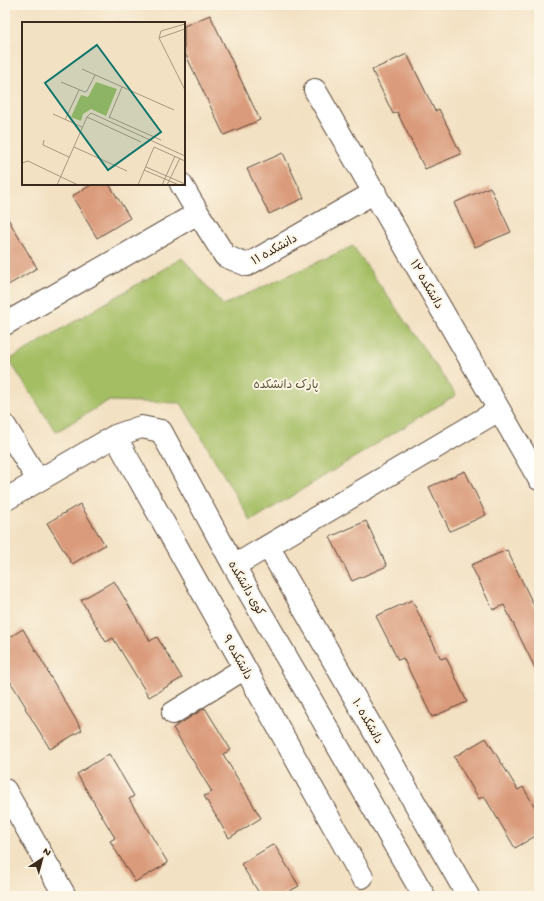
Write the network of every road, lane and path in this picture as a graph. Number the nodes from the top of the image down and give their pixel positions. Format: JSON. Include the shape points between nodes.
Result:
{"nodes":[{"id":1,"x":315,"y":90,"type":"dead end"},
{"id":2,"x":182,"y":185,"type":"edge"},
{"id":3,"x":375,"y":192,"type":"junction"},
{"id":4,"x":198,"y":213,"type":"junction"},
{"id":5,"x":5,"y":324,"type":"edge"},
{"id":6,"x":500,"y":410,"type":"junction"},
{"id":7,"x":5,"y":426,"type":"edge"},
{"id":8,"x":115,"y":436,"type":"junction"},
{"id":9,"x":539,"y":479,"type":"edge"},
{"id":10,"x":38,"y":480,"type":"junction"},
{"id":11,"x":5,"y":500,"type":"edge"},
{"id":12,"x":268,"y":546,"type":"junction"},
{"id":13,"x":234,"y":566,"type":"junction"},
{"id":14,"x":245,"y":668,"type":"junction"},
{"id":15,"x":173,"y":713,"type":"dead end"},
{"id":16,"x":5,"y":790,"type":"edge"},
{"id":17,"x":362,"y":877,"type":"dead end"},
{"id":18,"x":65,"y":896,"type":"edge"},
{"id":19,"x":424,"y":896,"type":"edge"},
{"id":20,"x":468,"y":896,"type":"edge"}],
"edges":[{"from":1,"to":3,"type":"street","name":"دانشکده ۱۲"},
{"from":2,"to":4,"type":"street","name":"دانشکده ۱۱"},
{"from":3,"to":4,"type":"street","name":"دانشکده ۱۱","via":[[247,265],[225,256]]},
{"from":3,"to":6,"type":"street","name":"دانشکده ۱۲"},
{"from":4,"to":5,"type":"street"},
{"from":6,"to":9,"type":"street","name":"دانشکده ۱۲"},
{"from":6,"to":12,"type":"street"},
{"from":7,"to":10,"type":"street"},
{"from":8,"to":10,"type":"street","name":"کوی دانشکده"},
{"from":8,"to":13,"type":"street","name":"کوی دانشکده","via":[[141,427],[161,431]]},
{"from":8,"to":14,"type":"street","name":"دانشکده ۹"},
{"from":10,"to":11,"type":"street","name":"کوی دانشکده"},
{"from":12,"to":13,"type":"street"},
{"from":12,"to":20,"type":"street","name":"دانشکده ۱۰"},
{"from":13,"to":19,"type":"street","name":"کوی دانشکده"},
{"from":14,"to":15,"type":"street"},
{"from":14,"to":17,"type":"street","name":"دانشکده ۹"},
{"from":16,"to":18,"type":"street"}]}
